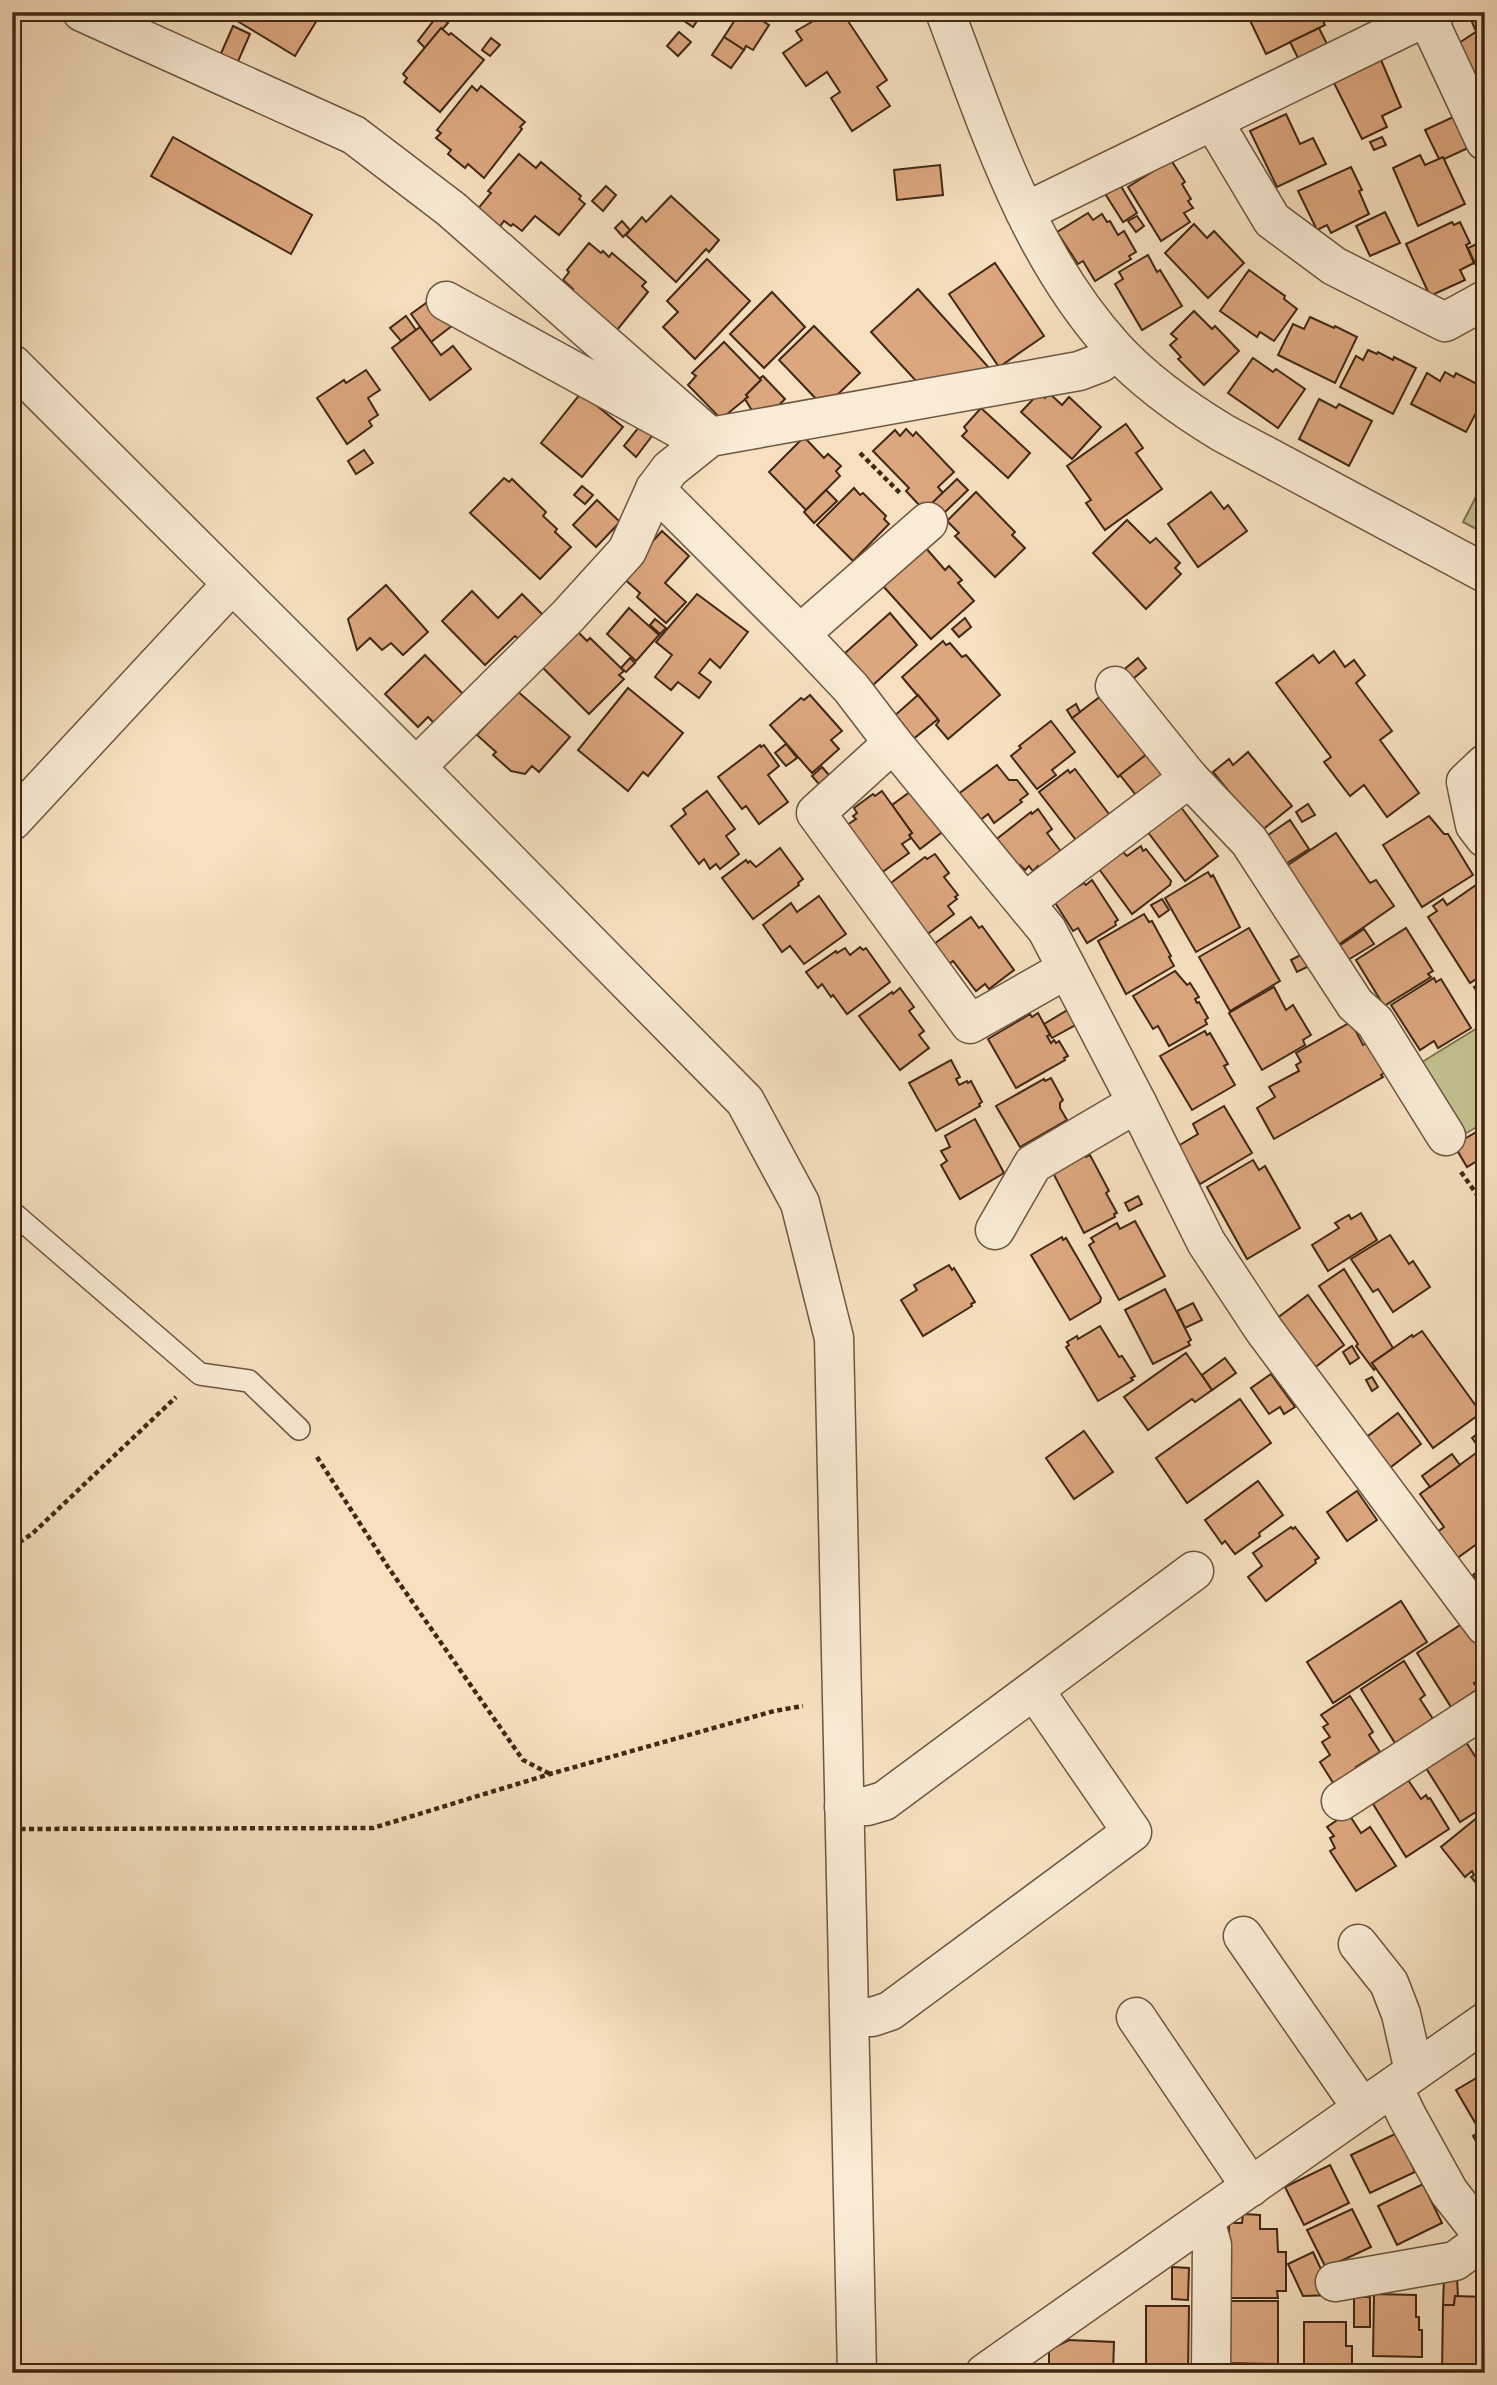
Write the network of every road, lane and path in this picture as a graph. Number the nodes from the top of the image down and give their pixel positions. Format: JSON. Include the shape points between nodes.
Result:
{"nodes":[{"id":1,"x":82,"y":12,"type":"edge"},
{"id":2,"x":945,"y":12,"type":"edge"},
{"id":3,"x":1432,"y":14,"type":"edge"},
{"id":4,"x":1213,"y":121,"type":"junction"},
{"id":5,"x":1485,"y":141,"type":"edge"},
{"id":6,"x":1024,"y":212,"type":"junction"},
{"id":7,"x":1485,"y":300,"type":"edge"},
{"id":8,"x":446,"y":301,"type":"dead end"},
{"id":9,"x":1116,"y":351,"type":"junction"},
{"id":10,"x":12,"y":364,"type":"edge"},
{"id":11,"x":825,"y":417,"type":"junction"},
{"id":12,"x":707,"y":440,"type":"junction"},
{"id":13,"x":655,"y":489,"type":"junction"},
{"id":14,"x":928,"y":522,"type":"joint"},
{"id":15,"x":1485,"y":573,"type":"edge"},
{"id":16,"x":232,"y":584,"type":"junction"},
{"id":17,"x":800,"y":634,"type":"junction"},
{"id":18,"x":1115,"y":685,"type":"dead end"},
{"id":19,"x":892,"y":743,"type":"junction"},
{"id":20,"x":1485,"y":764,"type":"edge"},
{"id":21,"x":416,"y":767,"type":"junction"},
{"id":22,"x":1189,"y":778,"type":"junction"},
{"id":23,"x":12,"y":821,"type":"edge"},
{"id":24,"x":1485,"y":838,"type":"edge"},
{"id":25,"x":1025,"y":902,"type":"junction"},
{"id":26,"x":1067,"y":969,"type":"junction"},
{"id":27,"x":1137,"y":1103,"type":"junction"},
{"id":28,"x":1446,"y":1136,"type":"dead end"},
{"id":29,"x":12,"y":1212,"type":"edge"},
{"id":30,"x":995,"y":1230,"type":"dead end"},
{"id":31,"x":200,"y":1374,"type":"junction"},
{"id":32,"x":299,"y":1429,"type":"joint"},
{"id":33,"x":12,"y":1547,"type":"edge"},
{"id":34,"x":1194,"y":1571,"type":"dead end"},
{"id":35,"x":1485,"y":1626,"type":"edge"},
{"id":36,"x":1035,"y":1690,"type":"junction"},
{"id":37,"x":841,"y":1700,"type":"junction"},
{"id":38,"x":1485,"y":1708,"type":"edge"},
{"id":39,"x":551,"y":1774,"type":"junction"},
{"id":40,"x":1341,"y":1801,"type":"dead end"},
{"id":41,"x":844,"y":1807,"type":"junction"},
{"id":42,"x":12,"y":1829,"type":"edge"},
{"id":43,"x":1243,"y":1936,"type":"dead end"},
{"id":44,"x":1358,"y":1944,"type":"dead end"},
{"id":45,"x":850,"y":2017,"type":"junction"},
{"id":46,"x":1136,"y":2017,"type":"dead end"},
{"id":47,"x":1485,"y":2022,"type":"edge"},
{"id":48,"x":1404,"y":2079,"type":"junction"},
{"id":49,"x":1362,"y":2108,"type":"junction"},
{"id":50,"x":1251,"y":2187,"type":"junction"},
{"id":51,"x":1205,"y":2220,"type":"junction"},
{"id":52,"x":1485,"y":2239,"type":"edge"},
{"id":53,"x":1335,"y":2282,"type":"dead end"},
{"id":54,"x":858,"y":2373,"type":"edge"},
{"id":55,"x":985,"y":2373,"type":"edge"},
{"id":56,"x":1211,"y":2373,"type":"edge"}],
"edges":[{"from":1,"to":12,"type":"street","via":[[354,135],[451,209]]},
{"from":2,"to":6,"type":"street"},
{"from":3,"to":4,"type":"street"},
{"from":3,"to":5,"type":"street"},
{"from":4,"to":6,"type":"street"},
{"from":4,"to":7,"type":"street","via":[[1272,220],[1334,266],[1445,322]]},
{"from":6,"to":9,"type":"street","via":[[1059,277]]},
{"from":8,"to":12,"type":"street"},
{"from":9,"to":11,"type":"street","via":[[1079,371]]},
{"from":9,"to":15,"type":"street","via":[[1160,390],[1213,427]]},
{"from":10,"to":16,"type":"street"},
{"from":11,"to":12,"type":"street"},
{"from":11,"to":14,"type":"path"},
{"from":12,"to":13,"type":"street","via":[[670,469]]},
{"from":13,"to":17,"type":"street"},
{"from":13,"to":21,"type":"street","via":[[627,551]]},
{"from":14,"to":17,"type":"street"},
{"from":16,"to":21,"type":"street"},
{"from":16,"to":23,"type":"street"},
{"from":17,"to":19,"type":"street","via":[[851,688]]},
{"from":18,"to":22,"type":"street"},
{"from":19,"to":25,"type":"street"},
{"from":19,"to":26,"type":"street","via":[[817,813],[970,1024]]},
{"from":20,"to":24,"type":"street","via":[[1466,782],[1475,825]]},
{"from":21,"to":37,"type":"street","via":[[745,1101],[800,1203],[834,1338]]},
{"from":22,"to":25,"type":"street"},
{"from":22,"to":28,"type":"street","via":[[1249,841],[1355,1004],[1376,1022]]},
{"from":25,"to":26,"type":"street","via":[[1047,930]]},
{"from":26,"to":27,"type":"street"},
{"from":27,"to":30,"type":"street","via":[[1033,1164]]},
{"from":27,"to":35,"type":"street","via":[[1206,1242],[1264,1330]]},
{"from":29,"to":31,"type":"lane"},
{"from":31,"to":32,"type":"lane","via":[[249,1381]]},
{"from":31,"to":33,"type":"path","via":[[32,1534]]},
{"from":32,"to":39,"type":"path","via":[[388,1567],[523,1760]]},
{"from":34,"to":36,"type":"street"},
{"from":36,"to":41,"type":"street","via":[[884,1801]]},
{"from":36,"to":45,"type":"street","via":[[1132,1832],[890,2011]]},
{"from":37,"to":39,"type":"path","via":[[774,1711]]},
{"from":37,"to":41,"type":"street"},
{"from":38,"to":40,"type":"street"},
{"from":39,"to":42,"type":"path","via":[[373,1828]]},
{"from":41,"to":45,"type":"street"},
{"from":43,"to":49,"type":"street"},
{"from":44,"to":48,"type":"street","via":[[1390,1983],[1401,2014]]},
{"from":45,"to":54,"type":"street"},
{"from":46,"to":50,"type":"street"},
{"from":47,"to":48,"type":"street"},
{"from":48,"to":49,"type":"street"},
{"from":48,"to":52,"type":"street","via":[[1407,2116],[1450,2192]]},
{"from":49,"to":50,"type":"street"},
{"from":50,"to":51,"type":"street"},
{"from":51,"to":55,"type":"street"},
{"from":51,"to":56,"type":"street","via":[[1212,2245]]},
{"from":52,"to":53,"type":"street","via":[[1455,2261]]}]}
